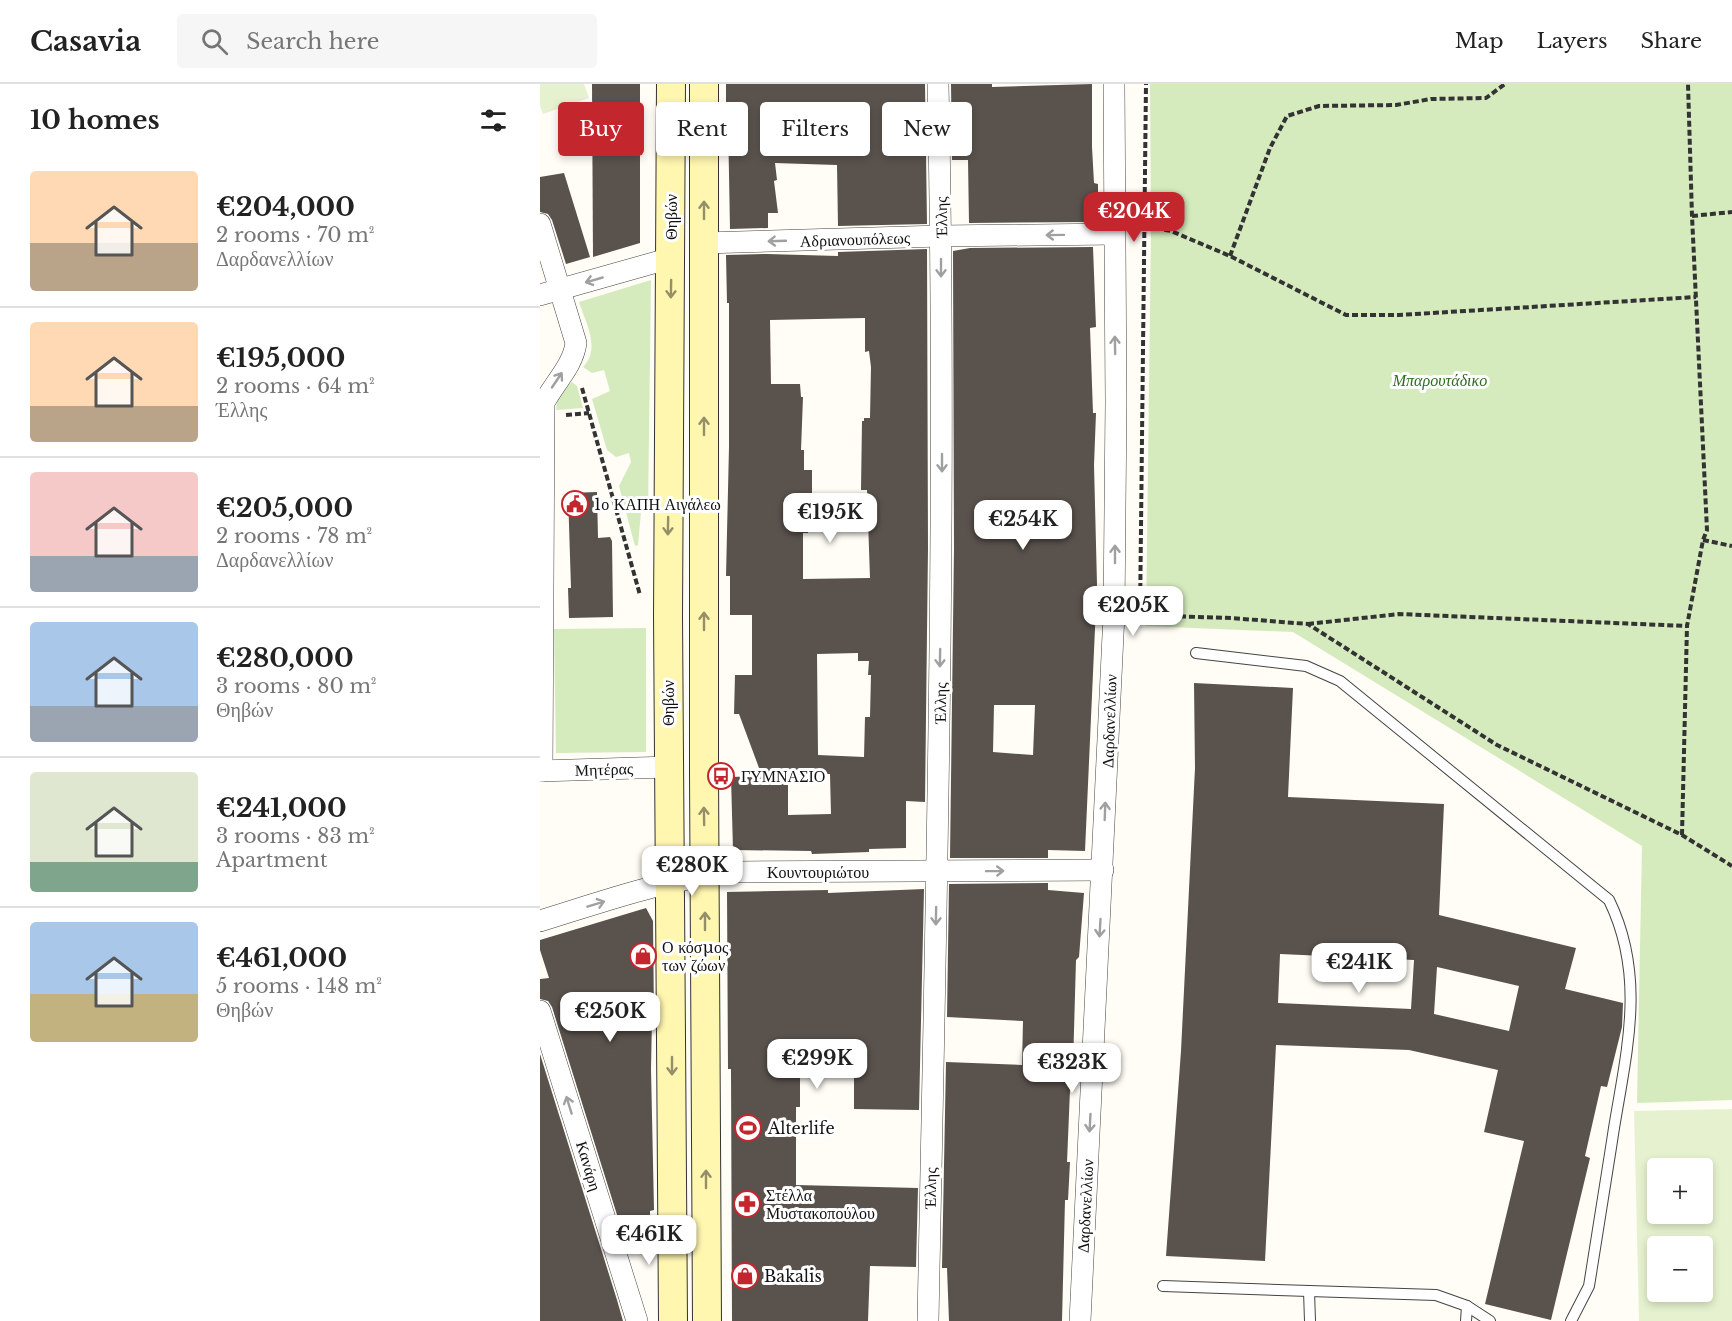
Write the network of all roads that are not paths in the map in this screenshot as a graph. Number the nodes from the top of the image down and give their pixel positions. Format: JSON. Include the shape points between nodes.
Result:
{"nodes":[{"id":1,"x":671,"y":84,"type":"edge"},
{"id":2,"x":704,"y":84,"type":"edge"},
{"id":3,"x":938,"y":84,"type":"edge"},
{"id":4,"x":1114,"y":84,"type":"edge"},
{"id":5,"x":540,"y":224,"type":"edge"},
{"id":6,"x":1114,"y":234,"type":"junction"},
{"id":7,"x":941,"y":236,"type":"junction"},
{"id":8,"x":704,"y":243,"type":"junction"},
{"id":9,"x":671,"y":258,"type":"junction"},
{"id":10,"x":549,"y":292,"type":"edge"},
{"id":11,"x":1196,"y":653,"type":"dead end"},
{"id":12,"x":669,"y":767,"type":"junction"},
{"id":13,"x":541,"y":771,"type":"edge"},
{"id":14,"x":1103,"y":870,"type":"junction"},
{"id":15,"x":937,"y":871,"type":"junction"},
{"id":16,"x":706,"y":874,"type":"junction"},
{"id":17,"x":670,"y":882,"type":"junction"},
{"id":18,"x":540,"y":921,"type":"edge"},
{"id":19,"x":540,"y":1011,"type":"edge"},
{"id":20,"x":1163,"y":1286,"type":"dead end"},
{"id":21,"x":1310,"y":1291,"type":"junction"},
{"id":22,"x":1467,"y":1305,"type":"junction"},
{"id":23,"x":637,"y":1321,"type":"edge"},
{"id":24,"x":674,"y":1321,"type":"edge"},
{"id":25,"x":707,"y":1321,"type":"edge"},
{"id":26,"x":928,"y":1321,"type":"edge"},
{"id":27,"x":1080,"y":1321,"type":"edge"},
{"id":28,"x":1310,"y":1321,"type":"edge"},
{"id":29,"x":1466,"y":1321,"type":"edge"},
{"id":30,"x":1490,"y":1321,"type":"edge"},
{"id":31,"x":1571,"y":1321,"type":"edge"}],
"edges":[{"from":1,"to":9,"type":"main road","name":"Θηβών"},
{"from":8,"to":2,"type":"main road","name":"Θηβών","one_way":true},
{"from":3,"to":7,"type":"street","name":"Έλλης"},
{"from":4,"to":6,"type":"street","name":"Δαρδανελλίων"},
{"from":5,"to":10,"type":"street"},
{"from":6,"to":7,"type":"street","name":"Αδριανουπόλεως","one_way":true},
{"from":14,"to":6,"type":"street","name":"Δαρδανελλίων","one_way":true,"via":[[1114,614]]},
{"from":7,"to":8,"type":"street","name":"Αδριανουπόλεως","one_way":true},
{"from":7,"to":15,"type":"street","name":"Έλλης","one_way":true,"via":[[942,558]]},
{"from":16,"to":8,"type":"main road","name":"Θηβών","one_way":true},
{"from":9,"to":10,"type":"street","one_way":true},
{"from":9,"to":12,"type":"main road","name":"Θηβών","one_way":true},
{"from":13,"to":10,"type":"street","one_way":true,"via":[[544,403],[574,354],[576,344]]},
{"from":11,"to":31,"type":"lane","via":[[1306,666],[1340,681],[1610,900],[1619,920],[1630,971],[1632,1017],[1589,1286]]},
{"from":12,"to":13,"type":"street","name":"Μητέρας"},
{"from":12,"to":17,"type":"main road","name":"Θηβών"},
{"from":15,"to":14,"type":"street","name":"Κουντουριώτου","one_way":true},
{"from":14,"to":27,"type":"street","name":"Δαρδανελλίων","one_way":true},
{"from":15,"to":16,"type":"street","name":"Κουντουριώτου"},
{"from":15,"to":26,"type":"street","name":"Έλλης","one_way":true},
{"from":16,"to":17,"type":"street","name":"Κουντουριώτου"},
{"from":25,"to":16,"type":"main road","name":"Θηβών","one_way":true},
{"from":18,"to":17,"type":"street","name":"Κουντουριώτου","one_way":true},
{"from":17,"to":24,"type":"main road","name":"Θηβών","one_way":true},
{"from":23,"to":19,"type":"street","name":"Κανάρη","one_way":true},
{"from":20,"to":21,"type":"lane"},
{"from":21,"to":22,"type":"lane","via":[[1436,1294]]},
{"from":21,"to":28,"type":"lane"},
{"from":22,"to":29,"type":"lane"},
{"from":22,"to":30,"type":"lane"}]}
